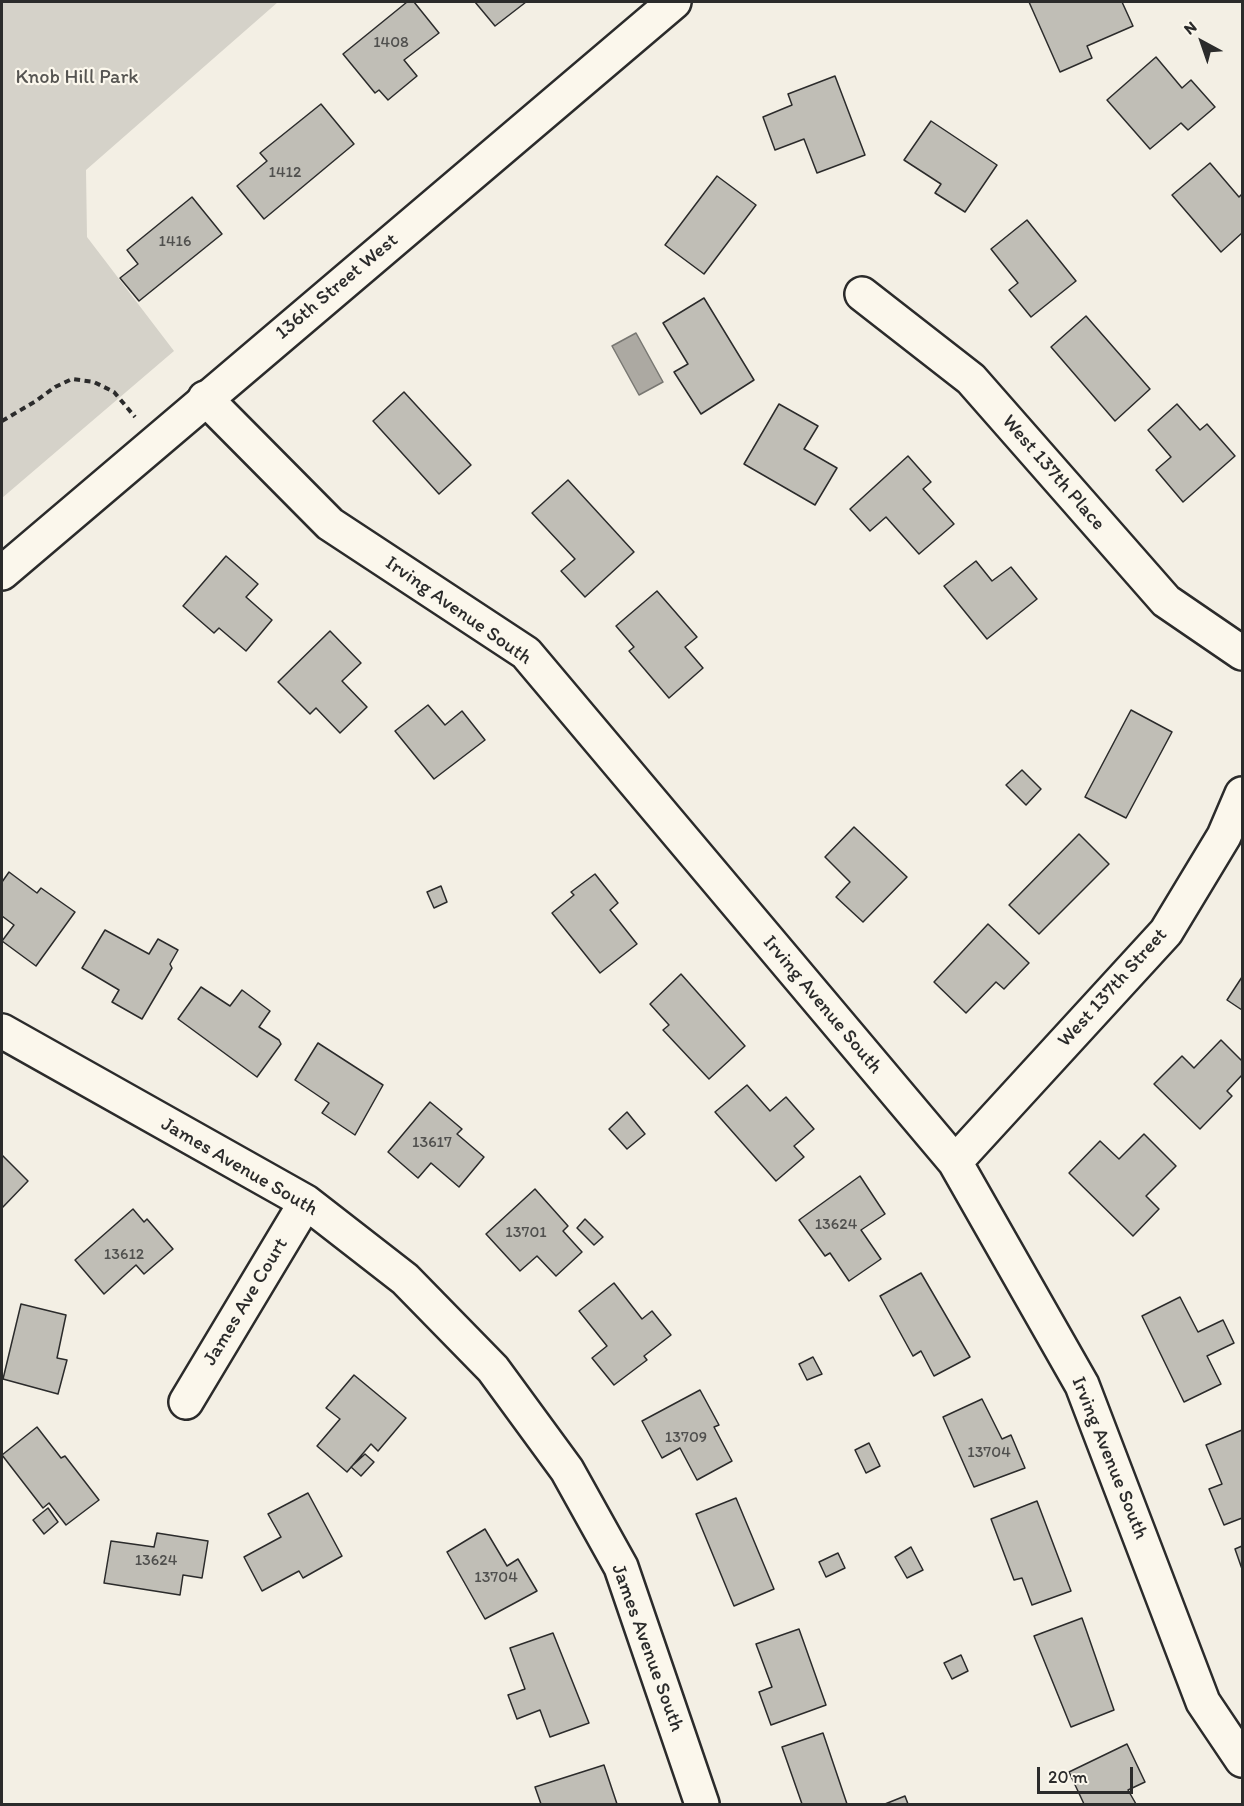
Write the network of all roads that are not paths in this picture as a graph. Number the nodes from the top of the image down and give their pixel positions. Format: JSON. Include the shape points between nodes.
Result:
{"nodes":[{"id":1,"x":674,"y":2,"type":"edge"},
{"id":2,"x":862,"y":294,"type":"dead end"},
{"id":3,"x":205,"y":398,"type":"junction"},
{"id":4,"x":2,"y":573,"type":"edge"},
{"id":5,"x":1242,"y":653,"type":"edge"},
{"id":6,"x":1242,"y":794,"type":"edge"},
{"id":7,"x":2,"y":1031,"type":"edge"},
{"id":8,"x":955,"y":1162,"type":"junction"},
{"id":9,"x":306,"y":1202,"type":"junction"},
{"id":10,"x":186,"y":1402,"type":"dead end"},
{"id":11,"x":1242,"y":1760,"type":"edge"},
{"id":12,"x":702,"y":1804,"type":"edge"}],
"edges":[{"from":1,"to":3,"type":"street","name":"136th Street West"},
{"from":2,"to":5,"type":"street","name":"West 137th Place","via":[[971,379],[1166,601]]},
{"from":3,"to":4,"type":"street","name":"136th Street West"},
{"from":3,"to":8,"type":"street","name":"Irving Avenue South","via":[[330,524],[526,653]]},
{"from":6,"to":8,"type":"street","name":"West 137th Street","via":[[1224,836],[1166,932]]},
{"from":7,"to":9,"type":"street","name":"James Avenue South"},
{"from":8,"to":11,"type":"street","name":"Irving Avenue South","via":[[1082,1385],[1203,1702]]},
{"from":9,"to":10,"type":"street","name":"James Ave Court"},
{"from":9,"to":12,"type":"street","name":"James Avenue South","via":[[413,1287],[493,1369],[567,1470],[621,1567]]}]}
